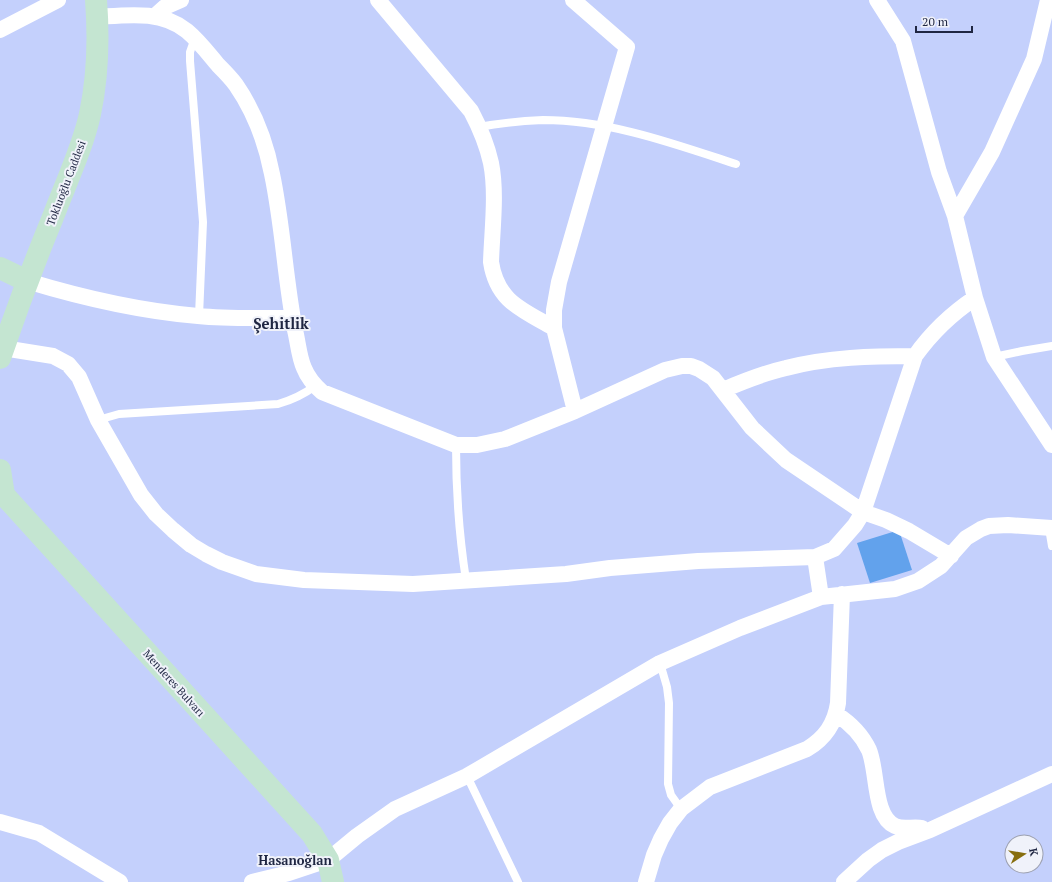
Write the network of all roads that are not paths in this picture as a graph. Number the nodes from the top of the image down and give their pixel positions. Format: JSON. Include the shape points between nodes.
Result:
{"nodes":[{"id":1,"x":58,"y":0,"type":"edge"},
{"id":2,"x":181,"y":0,"type":"edge"},
{"id":3,"x":378,"y":0,"type":"edge"},
{"id":4,"x":573,"y":0,"type":"edge"},
{"id":5,"x":877,"y":0,"type":"edge"},
{"id":6,"x":1048,"y":0,"type":"edge"},
{"id":7,"x":96,"y":9,"type":"edge"},
{"id":8,"x":155,"y":16,"type":"junction"},
{"id":9,"x":0,"y":30,"type":"edge"},
{"id":10,"x":195,"y":38,"type":"junction"},
{"id":11,"x":479,"y":127,"type":"junction"},
{"id":12,"x":604,"y":127,"type":"junction"},
{"id":13,"x":736,"y":164,"type":"dead end"},
{"id":14,"x":955,"y":216,"type":"junction"},
{"id":15,"x":0,"y":268,"type":"edge"},
{"id":16,"x":27,"y":281,"type":"junction"},
{"id":17,"x":975,"y":298,"type":"junction"},
{"id":18,"x":199,"y":316,"type":"junction"},
{"id":19,"x":293,"y":318,"type":"junction"},
{"id":20,"x":554,"y":328,"type":"junction"},
{"id":21,"x":1052,"y":346,"type":"edge"},
{"id":22,"x":2,"y":353,"type":"edge"},
{"id":23,"x":915,"y":356,"type":"junction"},
{"id":24,"x":994,"y":357,"type":"junction"},
{"id":25,"x":315,"y":386,"type":"junction"},
{"id":26,"x":723,"y":390,"type":"junction"},
{"id":27,"x":575,"y":411,"type":"junction"},
{"id":28,"x":98,"y":420,"type":"junction"},
{"id":29,"x":456,"y":445,"type":"junction"},
{"id":30,"x":1052,"y":445,"type":"edge"},
{"id":31,"x":0,"y":470,"type":"edge"},
{"id":32,"x":2,"y":494,"type":"edge"},
{"id":33,"x":863,"y":512,"type":"junction"},
{"id":34,"x":1050,"y":528,"type":"edge"},
{"id":35,"x":1052,"y":546,"type":"edge"},
{"id":36,"x":951,"y":556,"type":"junction"},
{"id":37,"x":815,"y":557,"type":"junction"},
{"id":38,"x":466,"y":580,"type":"junction"},
{"id":39,"x":842,"y":594,"type":"junction"},
{"id":40,"x":820,"y":597,"type":"junction"},
{"id":41,"x":660,"y":663,"type":"junction"},
{"id":42,"x":836,"y":714,"type":"junction"},
{"id":43,"x":1052,"y":774,"type":"edge"},
{"id":44,"x":467,"y":776,"type":"junction"},
{"id":45,"x":681,"y":809,"type":"junction"},
{"id":46,"x":0,"y":822,"type":"edge"},
{"id":47,"x":930,"y":830,"type":"junction"},
{"id":48,"x":328,"y":860,"type":"junction"},
{"id":49,"x":120,"y":882,"type":"edge"},
{"id":50,"x":252,"y":882,"type":"edge"},
{"id":51,"x":333,"y":882,"type":"edge"},
{"id":52,"x":518,"y":882,"type":"edge"},
{"id":53,"x":646,"y":882,"type":"edge"},
{"id":54,"x":844,"y":882,"type":"edge"}],
"edges":[{"from":1,"to":9,"type":"street"},
{"from":2,"to":8,"type":"street","via":[[165,7]]},
{"from":3,"to":11,"type":"street","via":[[471,111]]},
{"from":4,"to":12,"type":"street","via":[[627,47]]},
{"from":5,"to":14,"type":"street","via":[[903,41],[938,172]]},
{"from":6,"to":14,"type":"street","via":[[1034,59],[992,152]]},
{"from":7,"to":8,"type":"street"},
{"from":7,"to":16,"type":"main road","name":"Tokluoğlu Caddesi","via":[[96,80],[90,116]]},
{"from":8,"to":10,"type":"street","via":[[178,25]]},
{"from":10,"to":18,"type":"lane","via":[[190,61],[203,222]]},
{"from":10,"to":19,"type":"street","via":[[236,84],[261,136],[273,175]]},
{"from":11,"to":12,"type":"lane","via":[[544,120]]},
{"from":11,"to":20,"type":"street","via":[[489,157],[494,185],[491,262],[495,280],[505,297],[513,304]]},
{"from":12,"to":13,"type":"lane","via":[[660,139]]},
{"from":12,"to":20,"type":"street","via":[[559,282]]},
{"from":14,"to":17,"type":"street"},
{"from":15,"to":16,"type":"main road"},
{"from":16,"to":18,"type":"street","via":[[112,304]]},
{"from":16,"to":22,"type":"main road","name":"Tokluoğlu Caddesi"},
{"from":17,"to":23,"type":"street","via":[[939,326]]},
{"from":17,"to":24,"type":"street"},
{"from":18,"to":19,"type":"street"},
{"from":19,"to":25,"type":"street","via":[[303,367]]},
{"from":20,"to":27,"type":"street"},
{"from":21,"to":24,"type":"lane"},
{"from":22,"to":28,"type":"street","via":[[53,356],[68,364],[79,377]]},
{"from":23,"to":26,"type":"street","via":[[879,356],[810,363],[767,373]]},
{"from":23,"to":33,"type":"street"},
{"from":24,"to":30,"type":"street"},
{"from":25,"to":28,"type":"lane","via":[[292,400],[278,404],[119,414]]},
{"from":25,"to":29,"type":"street","via":[[330,396]]},
{"from":26,"to":27,"type":"street","via":[[706,373],[682,366],[665,370]]},
{"from":26,"to":33,"type":"street","via":[[752,428],[786,460]]},
{"from":27,"to":29,"type":"street","via":[[505,439],[477,445]]},
{"from":28,"to":38,"type":"street","via":[[141,495],[156,514],[191,545],[222,562],[256,574],[304,580],[413,584]]},
{"from":29,"to":38,"type":"lane","via":[[460,538]]},
{"from":31,"to":32,"type":"main road"},
{"from":32,"to":48,"type":"main road","name":"Menderes Bulvarı","via":[[312,834]]},
{"from":33,"to":36,"type":"street","via":[[909,531]]},
{"from":33,"to":37,"type":"street","via":[[834,549]]},
{"from":34,"to":35,"type":"lane"},
{"from":34,"to":36,"type":"street","via":[[989,526],[966,538]]},
{"from":36,"to":39,"type":"street","via":[[929,575],[907,586]]},
{"from":37,"to":38,"type":"street","via":[[698,561],[566,574]]},
{"from":37,"to":40,"type":"street"},
{"from":39,"to":40,"type":"street"},
{"from":39,"to":42,"type":"street"},
{"from":40,"to":41,"type":"street"},
{"from":41,"to":44,"type":"street"},
{"from":41,"to":45,"type":"lane","via":[[669,703],[668,784],[671,795]]},
{"from":42,"to":45,"type":"street","via":[[826,734],[817,743],[710,787]]},
{"from":42,"to":47,"type":"street","via":[[854,728],[868,750],[873,764],[880,808],[885,818],[902,828],[917,827]]},
{"from":43,"to":47,"type":"street"},
{"from":44,"to":48,"type":"street","via":[[395,809]]},
{"from":44,"to":52,"type":"lane"},
{"from":45,"to":53,"type":"street","via":[[661,839]]},
{"from":46,"to":49,"type":"street","via":[[38,833]]},
{"from":47,"to":54,"type":"street","via":[[882,850]]},
{"from":48,"to":50,"type":"street"},
{"from":48,"to":51,"type":"main road","name":"Menderes Bulvarı"}]}
